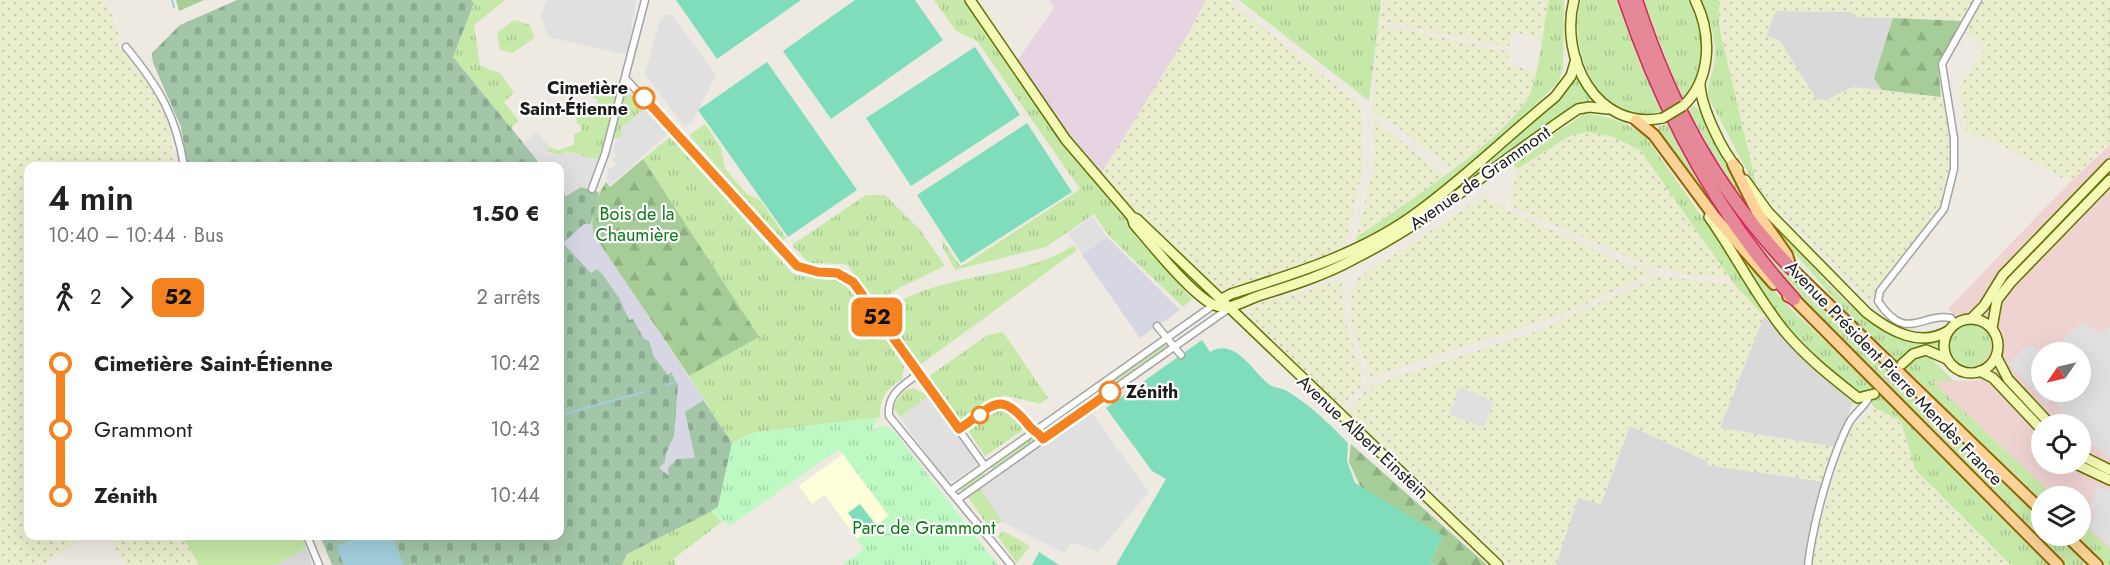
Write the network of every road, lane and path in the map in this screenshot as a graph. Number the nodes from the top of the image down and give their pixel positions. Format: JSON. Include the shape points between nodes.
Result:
{"nodes":[{"id":1,"x":645,"y":0,"type":"edge"},
{"id":2,"x":970,"y":0,"type":"edge"},
{"id":3,"x":1574,"y":0,"type":"edge"},
{"id":4,"x":1625,"y":0,"type":"edge"},
{"id":5,"x":1636,"y":0,"type":"edge"},
{"id":6,"x":1695,"y":0,"type":"edge"},
{"id":7,"x":1978,"y":0,"type":"edge"},
{"id":8,"x":126,"y":47,"type":"dead end"},
{"id":9,"x":1576,"y":59,"type":"junction"},
{"id":10,"x":626,"y":79,"type":"junction"},
{"id":11,"x":1700,"y":83,"type":"junction"},
{"id":12,"x":1608,"y":109,"type":"junction"},
{"id":13,"x":1636,"y":120,"type":"junction"},
{"id":14,"x":183,"y":162,"type":"edge"},
{"id":15,"x":1733,"y":164,"type":"junction"},
{"id":16,"x":2110,"y":164,"type":"edge"},
{"id":17,"x":1685,"y":179,"type":"junction"},
{"id":18,"x":2110,"y":180,"type":"edge"},
{"id":19,"x":592,"y":189,"type":"dead end"},
{"id":20,"x":1354,"y":249,"type":"junction"},
{"id":21,"x":1354,"y":260,"type":"junction"},
{"id":22,"x":1791,"y":268,"type":"junction"},
{"id":23,"x":1248,"y":299,"type":"junction"},
{"id":24,"x":1794,"y":299,"type":"junction"},
{"id":25,"x":1217,"y":303,"type":"junction"},
{"id":26,"x":1228,"y":309,"type":"junction"},
{"id":27,"x":1972,"y":318,"type":"junction"},
{"id":28,"x":1243,"y":323,"type":"junction"},
{"id":29,"x":1956,"y":323,"type":"junction"},
{"id":30,"x":1157,"y":326,"type":"dead end"},
{"id":31,"x":1992,"y":328,"type":"junction"},
{"id":32,"x":1948,"y":331,"type":"junction"},
{"id":33,"x":1166,"y":337,"type":"junction"},
{"id":34,"x":1175,"y":347,"type":"junction"},
{"id":35,"x":1181,"y":355,"type":"dead end"},
{"id":36,"x":1996,"y":356,"type":"junction"},
{"id":37,"x":1947,"y":359,"type":"junction"},
{"id":38,"x":1902,"y":364,"type":"tunnel mouth"},
{"id":39,"x":1980,"y":371,"type":"junction"},
{"id":40,"x":918,"y":374,"type":"junction"},
{"id":41,"x":1871,"y":396,"type":"joint"},
{"id":42,"x":1858,"y":398,"type":"junction"},
{"id":43,"x":1856,"y":412,"type":"junction"},
{"id":44,"x":2040,"y":414,"type":"edge"},
{"id":45,"x":2031,"y":418,"type":"edge"},
{"id":46,"x":2091,"y":460,"type":"edge"},
{"id":47,"x":984,"y":465,"type":"junction"},
{"id":48,"x":2110,"y":470,"type":"edge"},
{"id":49,"x":2091,"y":471,"type":"edge"},
{"id":50,"x":2110,"y":480,"type":"edge"},
{"id":51,"x":950,"y":491,"type":"junction"},
{"id":52,"x":958,"y":499,"type":"junction"},
{"id":53,"x":2031,"y":500,"type":"edge"},
{"id":54,"x":309,"y":540,"type":"edge"},
{"id":55,"x":2077,"y":546,"type":"edge"},
{"id":56,"x":319,"y":565,"type":"edge"},
{"id":57,"x":1011,"y":565,"type":"edge"},
{"id":58,"x":1498,"y":565,"type":"edge"},
{"id":59,"x":1808,"y":565,"type":"edge"},
{"id":60,"x":2058,"y":565,"type":"edge"},
{"id":61,"x":2097,"y":565,"type":"edge"}],
"edges":[{"from":1,"to":10,"type":"street"},
{"from":2,"to":25,"type":"main road","name":"Avenue Albert Einstein","via":[[1072,148],[1179,274]]},
{"from":3,"to":9,"type":"main road","via":[[1571,24]]},
{"from":4,"to":24,"type":"highway","name":"Avenue Président Pierre Mendès France","via":[[1646,60],[1679,132],[1730,215]]},
{"from":5,"to":22,"type":"highway","name":"Avenue Président Pierre Mendès France","via":[[1672,96],[1707,160],[1737,207]]},
{"from":6,"to":11,"type":"main road","via":[[1707,39]]},
{"from":7,"to":29,"type":"street","via":[[1942,64],[1954,138],[1954,169],[1944,209],[1880,291],[1878,301],[1904,324],[1944,316]]},
{"from":8,"to":14,"type":"street","via":[[162,94]]},
{"from":9,"to":12,"type":"main road","via":[[1585,83]]},
{"from":9,"to":20,"type":"main road","name":"Avenue de Grammont","via":[[1566,85],[1555,97],[1410,218]]},
{"from":10,"to":19,"type":"street"},
{"from":10,"to":40,"type":"street","via":[[797,266],[837,273],[853,282]]},
{"from":11,"to":13,"type":"main road","bridge":true,"via":[[1683,106],[1663,118]]},
{"from":11,"to":15,"type":"main road","via":[[1704,106]]},
{"from":12,"to":13,"type":"main road"},
{"from":12,"to":21,"type":"main road","name":"Avenue de Grammont","via":[[1578,109],[1416,224]]},
{"from":13,"to":17,"type":"main road","via":[[1654,135]]},
{"from":15,"to":22,"type":"main road"},
{"from":15,"to":32,"type":"main road","via":[[1768,212],[1867,313],[1883,325],[1922,339]]},
{"from":16,"to":27,"type":"main road","via":[[2003,275]]},
{"from":17,"to":24,"type":"main road","via":[[1782,294]]},
{"from":17,"to":42,"type":"main road","via":[[1759,298],[1787,334]]},
{"from":18,"to":31,"type":"main road","via":[[2011,282],[1997,300]]},
{"from":20,"to":21,"type":"main road"},
{"from":20,"to":25,"type":"main road","name":"Avenue de Grammont","via":[[1310,270],[1231,294]]},
{"from":21,"to":23,"type":"main road","name":"Avenue de Grammont","via":[[1314,278]]},
{"from":22,"to":53,"type":"main road","name":"Avenue Président Pierre Mendès France"},
{"from":23,"to":26,"type":"main road","name":"Avenue de Grammont"},
{"from":23,"to":28,"type":"main road"},
{"from":24,"to":60,"type":"main road","name":"Avenue Président Pierre Mendès France"},
{"from":25,"to":26,"type":"main road","name":"Avenue Albert Einstein"},
{"from":25,"to":33,"type":"street"},
{"from":26,"to":28,"type":"main road","name":"Avenue Albert Einstein"},
{"from":26,"to":34,"type":"street"},
{"from":27,"to":29,"type":"main road"},
{"from":27,"to":31,"type":"main road"},
{"from":28,"to":58,"type":"main road","name":"Avenue Albert Einstein"},
{"from":29,"to":32,"type":"main road"},
{"from":30,"to":33,"type":"street"},
{"from":31,"to":36,"type":"main road","via":[[1997,340]]},
{"from":32,"to":37,"type":"main road","via":[[1944,342]]},
{"from":33,"to":34,"type":"street"},
{"from":33,"to":47,"type":"street"},
{"from":34,"to":35,"type":"street"},
{"from":34,"to":52,"type":"street"},
{"from":36,"to":39,"type":"main road"},
{"from":36,"to":44,"type":"main road","via":[[2007,379]]},
{"from":37,"to":38,"type":"main road","via":[[1926,350],[1912,354]]},
{"from":37,"to":39,"type":"main road","via":[[1961,371]]},
{"from":39,"to":45,"type":"main road","via":[[1993,378]]},
{"from":40,"to":47,"type":"street"},
{"from":40,"to":51,"type":"street","via":[[894,392],[889,416]]},
{"from":41,"to":42,"type":"main road"},
{"from":41,"to":43,"type":"street"},
{"from":42,"to":43,"type":"street"},
{"from":43,"to":59,"type":"street","via":[[1839,447],[1813,532]]},
{"from":46,"to":48,"type":"main road"},
{"from":47,"to":51,"type":"street"},
{"from":49,"to":50,"type":"main road"},
{"from":51,"to":52,"type":"street"},
{"from":52,"to":57,"type":"street"},
{"from":54,"to":56,"type":"street"},
{"from":55,"to":61,"type":"main road"}]}
